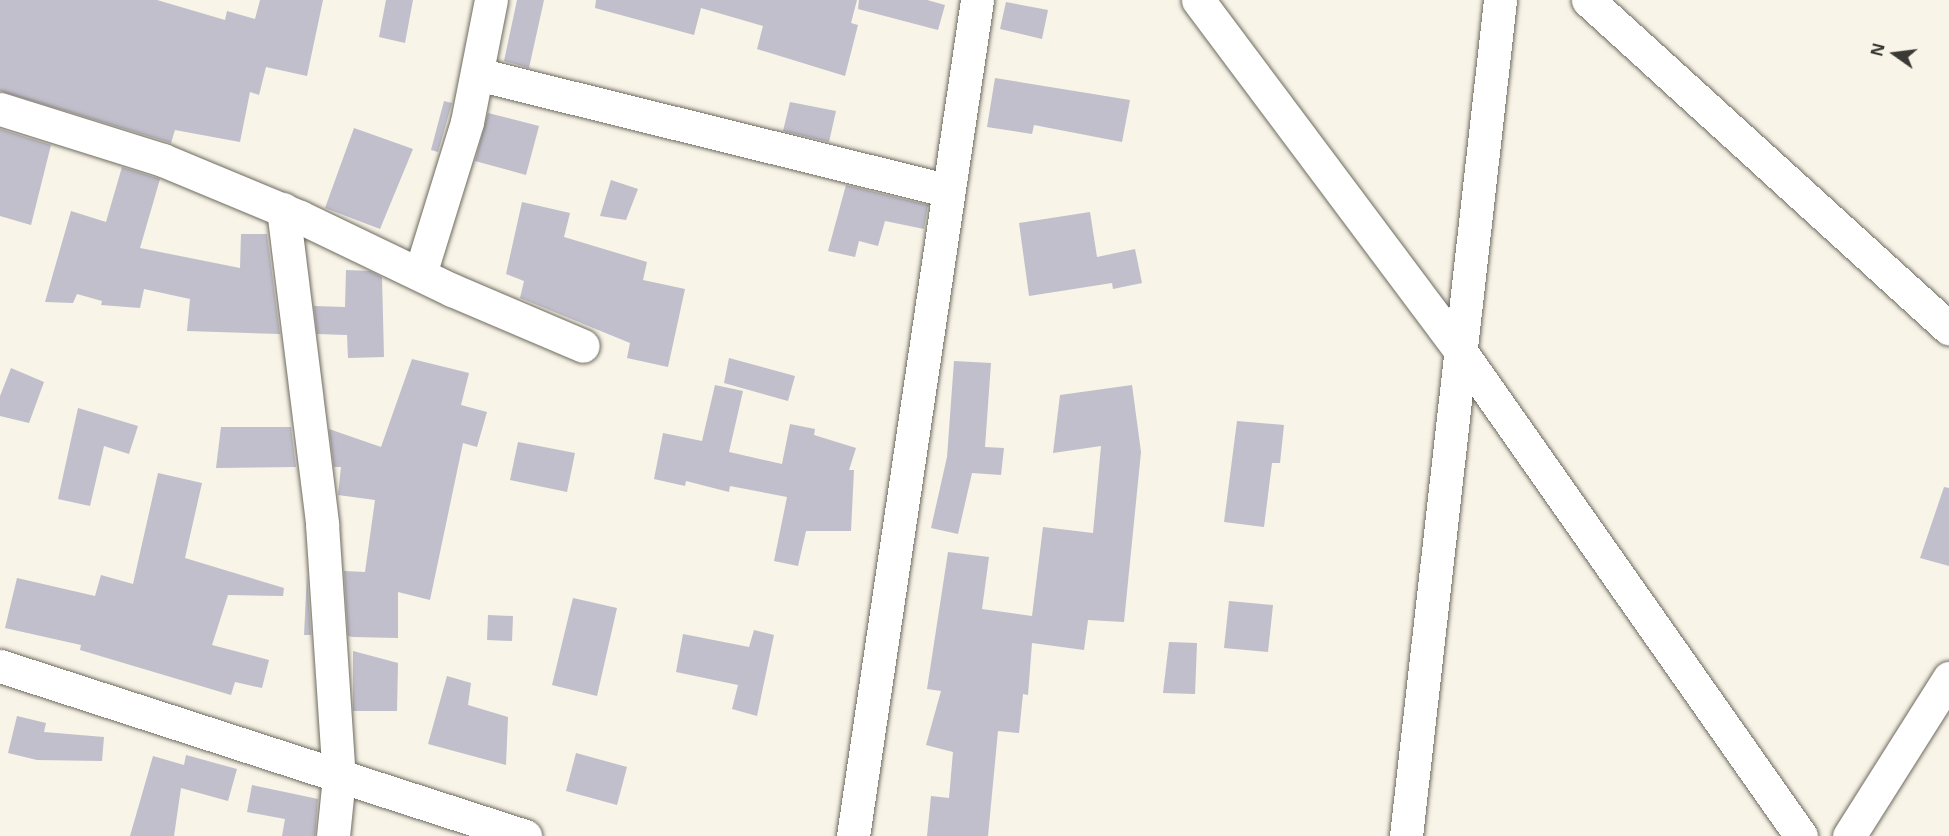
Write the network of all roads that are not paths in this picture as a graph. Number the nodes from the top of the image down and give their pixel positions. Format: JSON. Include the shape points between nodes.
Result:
{"nodes":[{"id":1,"x":491,"y":0,"type":"edge"},
{"id":2,"x":977,"y":0,"type":"edge"},
{"id":3,"x":1198,"y":0,"type":"edge"},
{"id":4,"x":1500,"y":0,"type":"edge"},
{"id":5,"x":1588,"y":0,"type":"edge"},
{"id":6,"x":477,"y":74,"type":"junction"},
{"id":7,"x":0,"y":109,"type":"edge"},
{"id":8,"x":949,"y":191,"type":"junction"},
{"id":9,"x":283,"y":209,"type":"junction"},
{"id":10,"x":420,"y":274,"type":"junction"},
{"id":11,"x":1949,"y":328,"type":"edge"},
{"id":12,"x":583,"y":346,"type":"dead end"},
{"id":13,"x":1459,"y":349,"type":"junction"},
{"id":14,"x":0,"y":666,"type":"edge"},
{"id":15,"x":1949,"y":678,"type":"edge"},
{"id":16,"x":339,"y":777,"type":"junction"},
{"id":17,"x":333,"y":836,"type":"edge"},
{"id":18,"x":525,"y":836,"type":"edge"},
{"id":19,"x":853,"y":836,"type":"edge"},
{"id":20,"x":1406,"y":836,"type":"edge"},
{"id":21,"x":1801,"y":836,"type":"edge"},
{"id":22,"x":1849,"y":836,"type":"edge"}],
"edges":[{"from":1,"to":6,"type":"street"},
{"from":2,"to":8,"type":"street"},
{"from":3,"to":13,"type":"street"},
{"from":4,"to":13,"type":"street"},
{"from":5,"to":11,"type":"street"},
{"from":6,"to":8,"type":"street"},
{"from":6,"to":10,"type":"street","via":[[468,122]]},
{"from":7,"to":9,"type":"street","via":[[163,160]]},
{"from":8,"to":19,"type":"street"},
{"from":9,"to":10,"type":"street"},
{"from":9,"to":16,"type":"street","via":[[322,524]]},
{"from":10,"to":12,"type":"street"},
{"from":13,"to":20,"type":"street"},
{"from":13,"to":21,"type":"street"},
{"from":14,"to":16,"type":"street"},
{"from":15,"to":22,"type":"street"},
{"from":16,"to":17,"type":"street"},
{"from":16,"to":18,"type":"street"}]}
